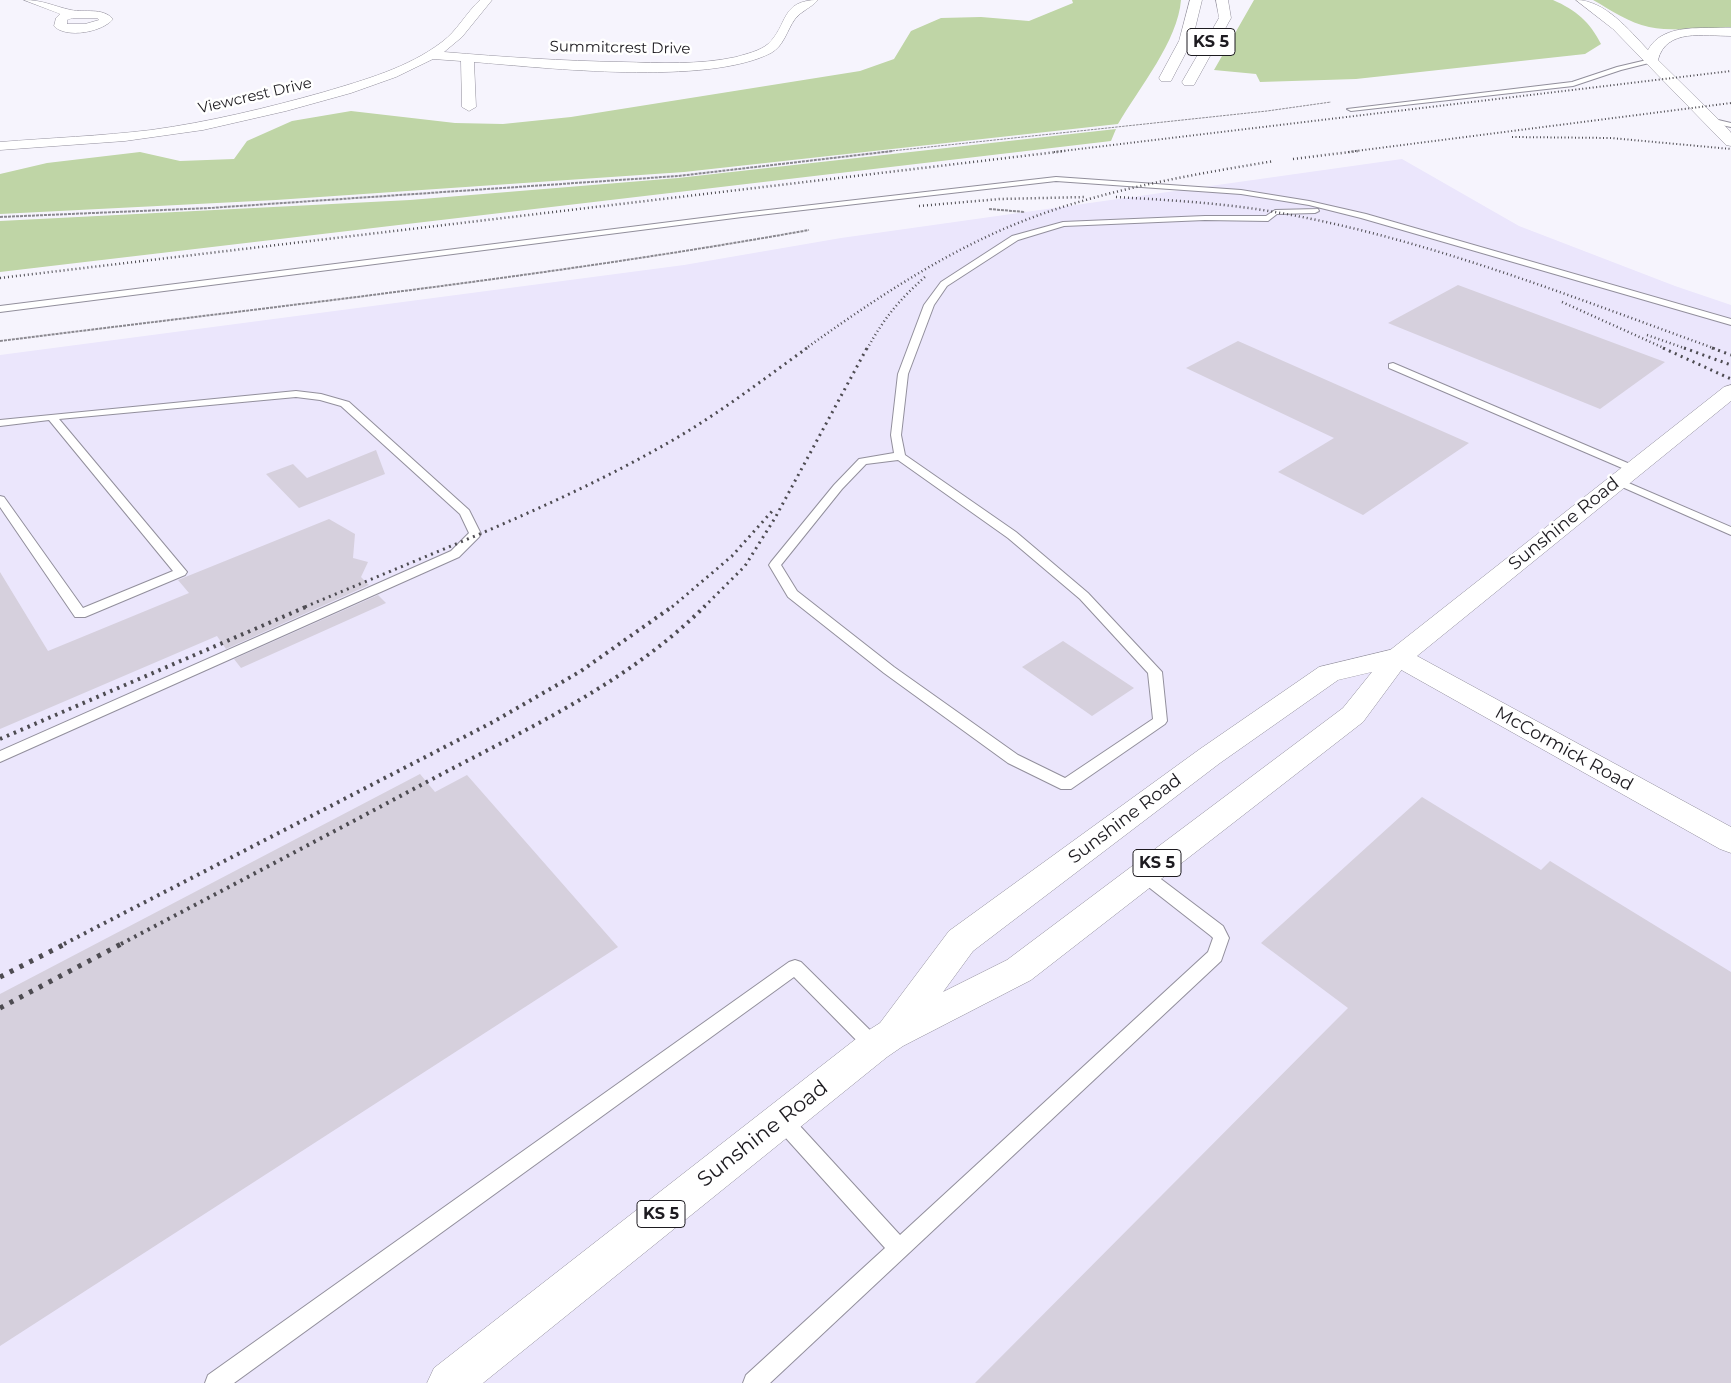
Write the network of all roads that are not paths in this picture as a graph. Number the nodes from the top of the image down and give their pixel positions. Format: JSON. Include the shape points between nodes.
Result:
{"nodes":[{"id":1,"x":30,"y":0,"type":"edge"},
{"id":2,"x":486,"y":0,"type":"edge"},
{"id":3,"x":812,"y":0,"type":"edge"},
{"id":4,"x":1196,"y":0,"type":"edge"},
{"id":5,"x":1222,"y":0,"type":"edge"},
{"id":6,"x":1237,"y":0,"type":"edge"},
{"id":7,"x":1582,"y":0,"type":"edge"},
{"id":8,"x":71,"y":14,"type":"dead end"},
{"id":9,"x":1225,"y":18,"type":"junction"},
{"id":10,"x":1622,"y":28,"type":"junction"},
{"id":11,"x":1731,"y":32,"type":"edge"},
{"id":12,"x":1672,"y":35,"type":"junction"},
{"id":13,"x":431,"y":55,"type":"junction"},
{"id":14,"x":467,"y":58,"type":"junction"},
{"id":15,"x":1651,"y":61,"type":"junction"},
{"id":16,"x":1166,"y":78,"type":"dead end"},
{"id":17,"x":1189,"y":82,"type":"dead end"},
{"id":18,"x":469,"y":106,"type":"dead end"},
{"id":19,"x":1351,"y":109,"type":"dead end"},
{"id":20,"x":1714,"y":121,"type":"junction"},
{"id":21,"x":1731,"y":125,"type":"edge"},
{"id":22,"x":1731,"y":142,"type":"edge"},
{"id":23,"x":0,"y":146,"type":"edge"},
{"id":24,"x":1349,"y":213,"type":"junction"},
{"id":25,"x":0,"y":309,"type":"edge"},
{"id":26,"x":1731,"y":322,"type":"edge"},
{"id":27,"x":1394,"y":366,"type":"dead end"},
{"id":28,"x":1731,"y":391,"type":"edge"},
{"id":29,"x":52,"y":417,"type":"junction"},
{"id":30,"x":0,"y":424,"type":"edge"},
{"id":31,"x":900,"y":456,"type":"junction"},
{"id":32,"x":1625,"y":475,"type":"junction"},
{"id":33,"x":0,"y":498,"type":"edge"},
{"id":34,"x":1731,"y":531,"type":"edge"},
{"id":35,"x":1398,"y":657,"type":"junction"},
{"id":36,"x":0,"y":757,"type":"edge"},
{"id":37,"x":1731,"y":842,"type":"edge"},
{"id":38,"x":1143,"y":874,"type":"junction"},
{"id":39,"x":882,"y":1040,"type":"junction"},
{"id":40,"x":782,"y":1119,"type":"junction"},
{"id":41,"x":899,"y":1249,"type":"junction"},
{"id":42,"x":216,"y":1383,"type":"edge"},
{"id":43,"x":449,"y":1383,"type":"edge"},
{"id":44,"x":754,"y":1383,"type":"edge"}],
"edges":[{"from":1,"to":8,"type":"main road"},
{"from":2,"to":13,"type":"main road","name":"Viewcrest Drive","via":[[459,34]]},
{"from":3,"to":14,"type":"main road","name":"Summitcrest Drive","via":[[790,17],[773,47],[755,55],[722,62],[648,67]]},
{"from":4,"to":16,"type":"main road","number":"KS 5","via":[[1193,25]]},
{"from":5,"to":9,"type":"main road","number":"KS 5"},
{"from":6,"to":9,"type":"main road"},
{"from":7,"to":10,"type":"main road"},
{"from":9,"to":17,"type":"main road","number":"KS 5"},
{"from":10,"to":12,"type":"main road"},
{"from":10,"to":15,"type":"main road"},
{"from":11,"to":12,"type":"main road"},
{"from":12,"to":15,"type":"main road","via":[[1655,47]]},
{"from":13,"to":14,"type":"main road","name":"Summitcrest Drive"},
{"from":13,"to":23,"type":"main road","name":"Viewcrest Drive","via":[[368,83],[307,102],[220,122],[126,137]]},
{"from":14,"to":18,"type":"main road"},
{"from":15,"to":19,"type":"lane","via":[[1574,84]]},
{"from":15,"to":20,"type":"main road"},
{"from":20,"to":21,"type":"lane"},
{"from":20,"to":22,"type":"main road"},
{"from":24,"to":25,"type":"lane","via":[[1241,192],[1070,179],[1040,180]]},
{"from":24,"to":26,"type":"lane"},
{"from":24,"to":31,"type":"lane","via":[[1307,210],[1275,212],[1268,219],[1205,218],[1063,224],[1015,238],[944,284],[929,304],[903,374],[896,435]]},
{"from":27,"to":32,"type":"lane"},
{"from":28,"to":32,"type":"main road","name":"Sunshine Road"},
{"from":29,"to":30,"type":"lane"},
{"from":29,"to":33,"type":"lane","via":[[181,572],[80,614]]},
{"from":29,"to":36,"type":"lane","via":[[296,394],[344,404],[466,512],[475,534],[455,554]]},
{"from":31,"to":31,"type":"lane","via":[[1012,535],[1084,596],[1155,672],[1160,721],[1066,785],[1013,759],[889,670],[792,594],[775,565],[863,461]]},
{"from":32,"to":34,"type":"lane"},
{"from":32,"to":35,"type":"main road","name":"Sunshine Road"},
{"from":35,"to":37,"type":"main road","name":"McCormick Road"},
{"from":35,"to":38,"type":"main road","name":"Sunshine Road","number":"KS 5","via":[[1353,715]]},
{"from":35,"to":39,"type":"main road","name":"Sunshine Road","number":"KS 5","via":[[1329,673],[1210,756],[961,941]]},
{"from":38,"to":39,"type":"main road","name":"Sunshine Road","number":"KS 5","via":[[1019,970]]},
{"from":38,"to":41,"type":"lane","via":[[1218,931],[1221,938],[1215,956]]},
{"from":39,"to":40,"type":"main road","name":"Sunshine Road","number":"KS 5"},
{"from":39,"to":42,"type":"lane","via":[[795,966]]},
{"from":40,"to":41,"type":"lane"},
{"from":40,"to":43,"type":"main road","name":"Sunshine Road","number":"KS 5"},
{"from":41,"to":44,"type":"lane"}]}
